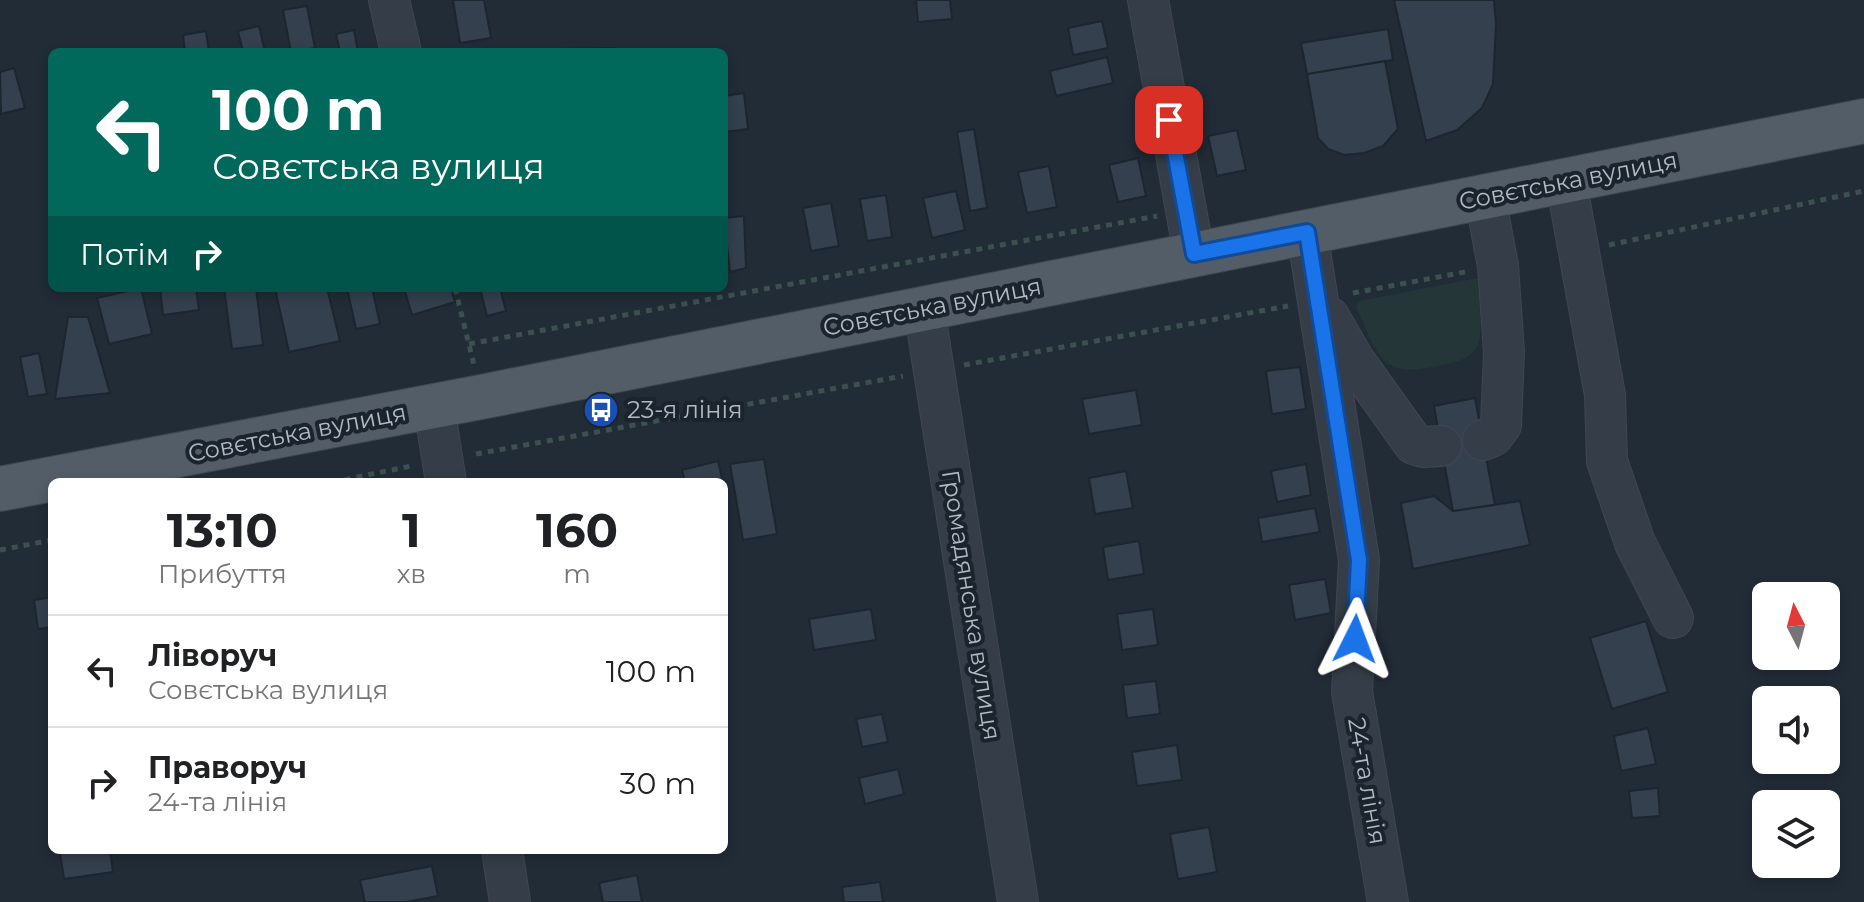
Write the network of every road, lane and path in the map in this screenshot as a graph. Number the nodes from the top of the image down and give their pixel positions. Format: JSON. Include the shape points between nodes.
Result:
{"nodes":[{"id":1,"x":389,"y":0,"type":"edge"},
{"id":2,"x":1148,"y":0,"type":"edge"},
{"id":3,"x":400,"y":48,"type":"edge"},
{"id":4,"x":1864,"y":121,"type":"edge"},
{"id":5,"x":1566,"y":181,"type":"junction"},
{"id":6,"x":1864,"y":191,"type":"edge"},
{"id":7,"x":1485,"y":197,"type":"junction"},
{"id":8,"x":1185,"y":211,"type":"junction"},
{"id":9,"x":1307,"y":232,"type":"junction"},
{"id":10,"x":1579,"y":251,"type":"junction"},
{"id":11,"x":1194,"y":254,"type":"junction"},
{"id":12,"x":1498,"y":266,"type":"junction"},
{"id":13,"x":456,"y":292,"type":"edge"},
{"id":14,"x":1319,"y":300,"type":"junction"},
{"id":15,"x":924,"y":308,"type":"junction"},
{"id":16,"x":469,"y":344,"type":"junction"},
{"id":17,"x":933,"y":370,"type":"junction"},
{"id":18,"x":481,"y":397,"type":"junction"},
{"id":19,"x":434,"y":407,"type":"junction"},
{"id":20,"x":1483,"y":440,"type":"dead end"},
{"id":21,"x":1441,"y":446,"type":"dead end"},
{"id":22,"x":444,"y":471,"type":"edge"},
{"id":23,"x":58,"y":478,"type":"edge"},
{"id":24,"x":373,"y":478,"type":"edge"},
{"id":25,"x":48,"y":480,"type":"edge"},
{"id":26,"x":0,"y":489,"type":"edge"},
{"id":27,"x":48,"y":541,"type":"edge"},
{"id":28,"x":0,"y":550,"type":"edge"},
{"id":29,"x":1673,"y":618,"type":"dead end"},
{"id":30,"x":503,"y":854,"type":"edge"},
{"id":31,"x":510,"y":902,"type":"edge"},
{"id":32,"x":1018,"y":902,"type":"edge"},
{"id":33,"x":1388,"y":902,"type":"edge"}],
"edges":[{"from":1,"to":3,"type":"street"},
{"from":2,"to":8,"type":"street"},
{"from":4,"to":5,"type":"main road","name":"Совєтська вулиця"},
{"from":5,"to":7,"type":"main road","name":"Совєтська вулиця"},
{"from":5,"to":10,"type":"street"},
{"from":6,"to":10,"type":"path"},
{"from":7,"to":9,"type":"main road","name":"Совєтська вулиця"},
{"from":7,"to":12,"type":"street"},
{"from":8,"to":11,"type":"street"},
{"from":8,"to":16,"type":"path"},
{"from":9,"to":11,"type":"main road","name":"Совєтська вулиця"},
{"from":9,"to":14,"type":"street","name":"24-та лінія"},
{"from":10,"to":29,"type":"street","via":[[1605,395],[1607,461],[1635,543]]},
{"from":11,"to":15,"type":"main road","name":"Совєтська вулиця"},
{"from":12,"to":14,"type":"path"},
{"from":12,"to":20,"type":"street","via":[[1504,352],[1501,425]]},
{"from":13,"to":16,"type":"path"},
{"from":14,"to":17,"type":"path"},
{"from":14,"to":21,"type":"street","via":[[1414,444]]},
{"from":14,"to":33,"type":"street","name":"24-та лінія","via":[[1359,560],[1352,692]]},
{"from":15,"to":17,"type":"street","name":"Громадянська вулиця"},
{"from":15,"to":18,"type":"main road","name":"Совєтська вулиця"},
{"from":16,"to":18,"type":"path"},
{"from":17,"to":22,"type":"path"},
{"from":17,"to":32,"type":"street","name":"Громадянська вулиця"},
{"from":18,"to":19,"type":"main road","name":"Совєтська вулиця"},
{"from":19,"to":22,"type":"street"},
{"from":19,"to":23,"type":"main road","name":"Совєтська вулиця"},
{"from":22,"to":24,"type":"path"},
{"from":25,"to":26,"type":"main road","name":"Совєтська вулиця"},
{"from":27,"to":28,"type":"path"},
{"from":30,"to":31,"type":"street"}]}
